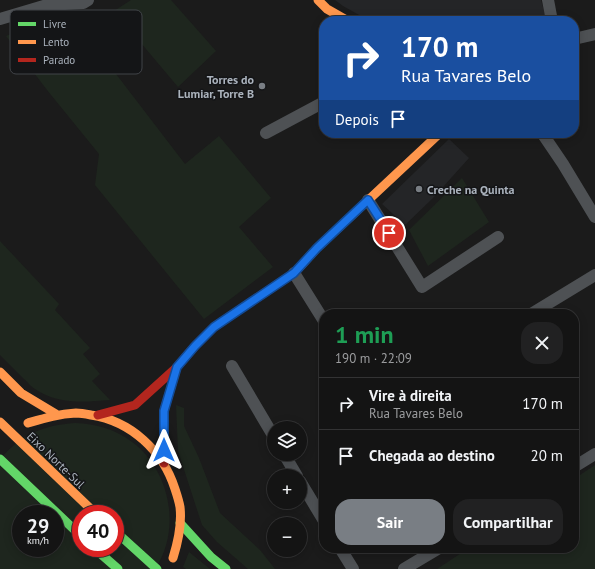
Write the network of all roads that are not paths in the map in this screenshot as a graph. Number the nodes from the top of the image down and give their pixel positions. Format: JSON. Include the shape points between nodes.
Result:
{"nodes":[{"id":1,"x":88,"y":0,"type":"edge"},
{"id":2,"x":318,"y":0,"type":"edge"},
{"id":3,"x":548,"y":0,"type":"edge"},
{"id":4,"x":30,"y":10,"type":"edge"},
{"id":5,"x":10,"y":16,"type":"edge"},
{"id":6,"x":339,"y":16,"type":"edge"},
{"id":7,"x":551,"y":16,"type":"edge"},
{"id":8,"x":0,"y":19,"type":"edge"},
{"id":9,"x":595,"y":34,"type":"edge"},
{"id":10,"x":579,"y":38,"type":"edge"},
{"id":11,"x":319,"y":105,"type":"edge"},
{"id":12,"x":266,"y":133,"type":"dead end"},
{"id":13,"x":435,"y":138,"type":"edge"},
{"id":14,"x":545,"y":138,"type":"edge"},
{"id":15,"x":368,"y":200,"type":"junction"},
{"id":16,"x":595,"y":217,"type":"edge"},
{"id":17,"x":498,"y":237,"type":"dead end"},
{"id":18,"x":294,"y":273,"type":"junction"},
{"id":19,"x":595,"y":275,"type":"edge"},
{"id":20,"x":539,"y":309,"type":"edge"},
{"id":21,"x":319,"y":313,"type":"edge"},
{"id":22,"x":232,"y":366,"type":"dead end"},
{"id":23,"x":177,"y":367,"type":"junction"},
{"id":24,"x":0,"y":372,"type":"edge"},
{"id":25,"x":56,"y":414,"type":"junction"},
{"id":26,"x":98,"y":415,"type":"junction"},
{"id":27,"x":0,"y":422,"type":"edge"},
{"id":28,"x":28,"y":423,"type":"dead end"},
{"id":29,"x":267,"y":425,"type":"edge"},
{"id":30,"x":595,"y":454,"type":"edge"},
{"id":31,"x":0,"y":459,"type":"edge"},
{"id":32,"x":164,"y":463,"type":"junction"},
{"id":33,"x":579,"y":464,"type":"edge"},
{"id":34,"x":307,"y":493,"type":"edge"},
{"id":35,"x":87,"y":505,"type":"edge"},
{"id":36,"x":319,"y":513,"type":"edge"},
{"id":37,"x":180,"y":523,"type":"junction"},
{"id":38,"x":72,"y":527,"type":"edge"},
{"id":39,"x":124,"y":539,"type":"edge"},
{"id":40,"x":343,"y":553,"type":"edge"},
{"id":41,"x":431,"y":553,"type":"edge"},
{"id":42,"x":104,"y":557,"type":"edge"},
{"id":43,"x":173,"y":558,"type":"dead end"},
{"id":44,"x":118,"y":569,"type":"edge"},
{"id":45,"x":157,"y":569,"type":"edge"},
{"id":46,"x":226,"y":569,"type":"edge"},
{"id":47,"x":352,"y":569,"type":"edge"},
{"id":48,"x":404,"y":569,"type":"edge"}],
"edges":[{"from":1,"to":4,"type":"street","via":[[83,3],[47,5]]},
{"from":2,"to":6,"type":"main road"},
{"from":3,"to":7,"type":"street"},
{"from":5,"to":8,"type":"street"},
{"from":9,"to":10,"type":"street"},
{"from":11,"to":12,"type":"street"},
{"from":13,"to":15,"type":"main road"},
{"from":14,"to":16,"type":"street"},
{"from":15,"to":17,"type":"street","via":[[422,287]]},
{"from":15,"to":18,"type":"main road"},
{"from":18,"to":21,"type":"street"},
{"from":18,"to":23,"type":"main road","via":[[214,327]]},
{"from":19,"to":20,"type":"street"},
{"from":22,"to":29,"type":"street"},
{"from":23,"to":26,"type":"main road","via":[[135,405]]},
{"from":23,"to":32,"type":"main road","via":[[164,411]]},
{"from":24,"to":25,"type":"main road","via":[[21,393]]},
{"from":25,"to":26,"type":"main road"},
{"from":25,"to":28,"type":"main road"},
{"from":26,"to":32,"type":"main road","via":[[136,432]]},
{"from":27,"to":35,"type":"main road","name":"Eixo Norte-Sul","bridge":true},
{"from":30,"to":33,"type":"street"},
{"from":31,"to":38,"type":"main road"},
{"from":32,"to":37,"type":"main road","via":[[179,502]]},
{"from":34,"to":36,"type":"street"},
{"from":37,"to":43,"type":"main road","via":[[178,544]]},
{"from":37,"to":46,"type":"main road","via":[[211,557]]},
{"from":39,"to":45,"type":"main road"},
{"from":40,"to":47,"type":"street"},
{"from":41,"to":48,"type":"street"},
{"from":42,"to":44,"type":"main road"}]}
